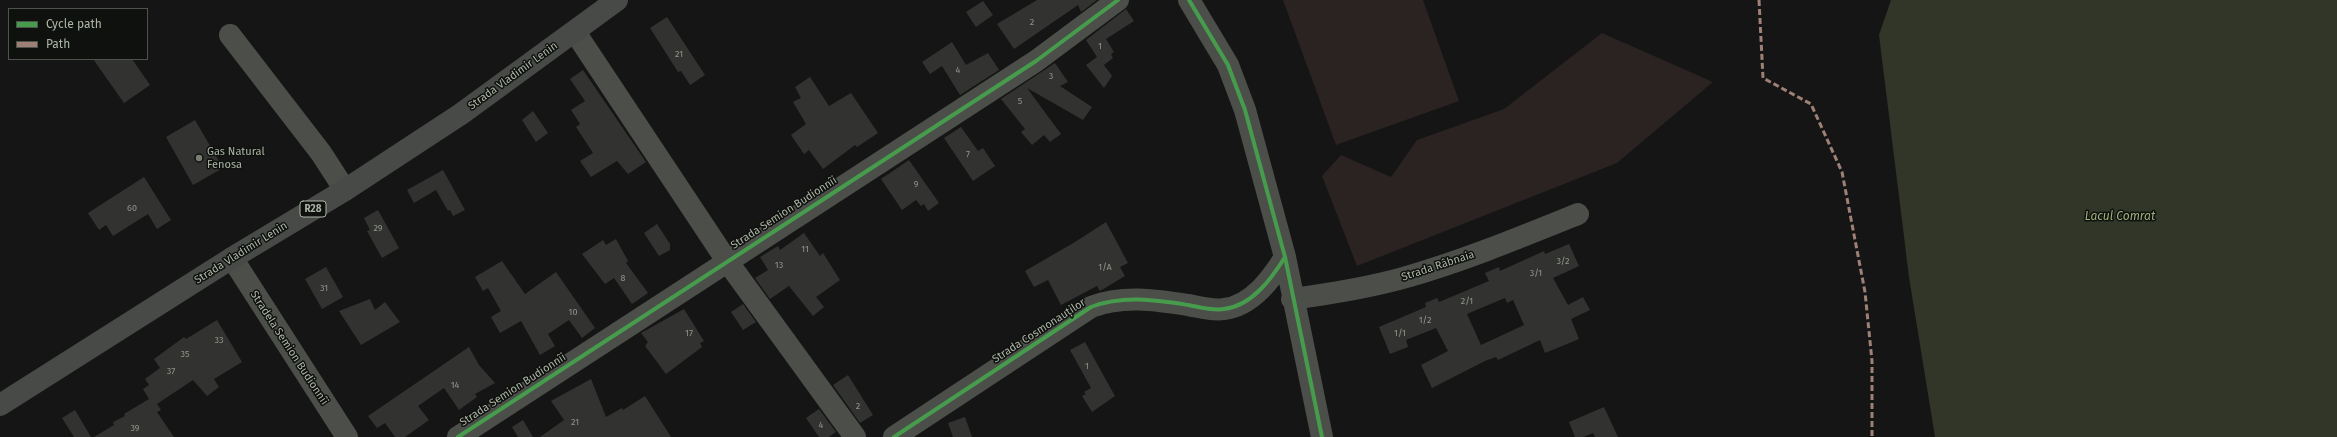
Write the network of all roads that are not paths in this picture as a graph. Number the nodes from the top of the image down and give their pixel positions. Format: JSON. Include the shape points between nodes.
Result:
{"nodes":[{"id":1,"x":617,"y":0,"type":"edge"},
{"id":2,"x":1118,"y":0,"type":"edge"},
{"id":3,"x":1189,"y":0,"type":"edge"},
{"id":4,"x":575,"y":32,"type":"junction"},
{"id":5,"x":230,"y":35,"type":"dead end"},
{"id":6,"x":345,"y":190,"type":"junction"},
{"id":7,"x":1578,"y":214,"type":"dead end"},
{"id":8,"x":1285,"y":257,"type":"junction"},
{"id":9,"x":232,"y":258,"type":"junction"},
{"id":10,"x":727,"y":261,"type":"junction"},
{"id":11,"x":1292,"y":298,"type":"junction"},
{"id":12,"x":0,"y":405,"type":"edge"},
{"id":13,"x":347,"y":437,"type":"edge"},
{"id":14,"x":458,"y":437,"type":"edge"},
{"id":15,"x":855,"y":437,"type":"edge"},
{"id":16,"x":894,"y":437,"type":"edge"},
{"id":17,"x":1322,"y":437,"type":"edge"}],
"edges":[{"from":1,"to":4,"type":"main road","name":"Strada Vladimir Lenin","number":"R28"},
{"from":2,"to":10,"type":"street","name":"Strada Semion Budionnîi","via":[[1036,61]]},
{"from":3,"to":8,"type":"street","via":[[1228,65],[1245,110]]},
{"from":4,"to":6,"type":"main road","name":"Strada Vladimir Lenin","number":"R28","via":[[461,114]]},
{"from":4,"to":10,"type":"street"},
{"from":5,"to":6,"type":"street","via":[[321,153]]},
{"from":6,"to":9,"type":"main road","name":"Strada Vladimir Lenin","number":"R28"},
{"from":7,"to":11,"type":"street","name":"Strada Râbnaia","via":[[1511,241],[1403,278],[1342,292]]},
{"from":8,"to":11,"type":"street"},
{"from":8,"to":16,"type":"street","name":"Strada Cosmonauților","via":[[1273,276],[1255,294],[1244,302],[1224,309],[1139,299],[1110,301],[1091,307]]},
{"from":9,"to":12,"type":"main road","name":"Strada Vladimir Lenin","number":"R28"},
{"from":9,"to":13,"type":"street","name":"Stradela Semion Budionnîi"},
{"from":10,"to":14,"type":"street","name":"Strada Semion Budionnîi"},
{"from":10,"to":15,"type":"street"},
{"from":11,"to":17,"type":"street"}]}
